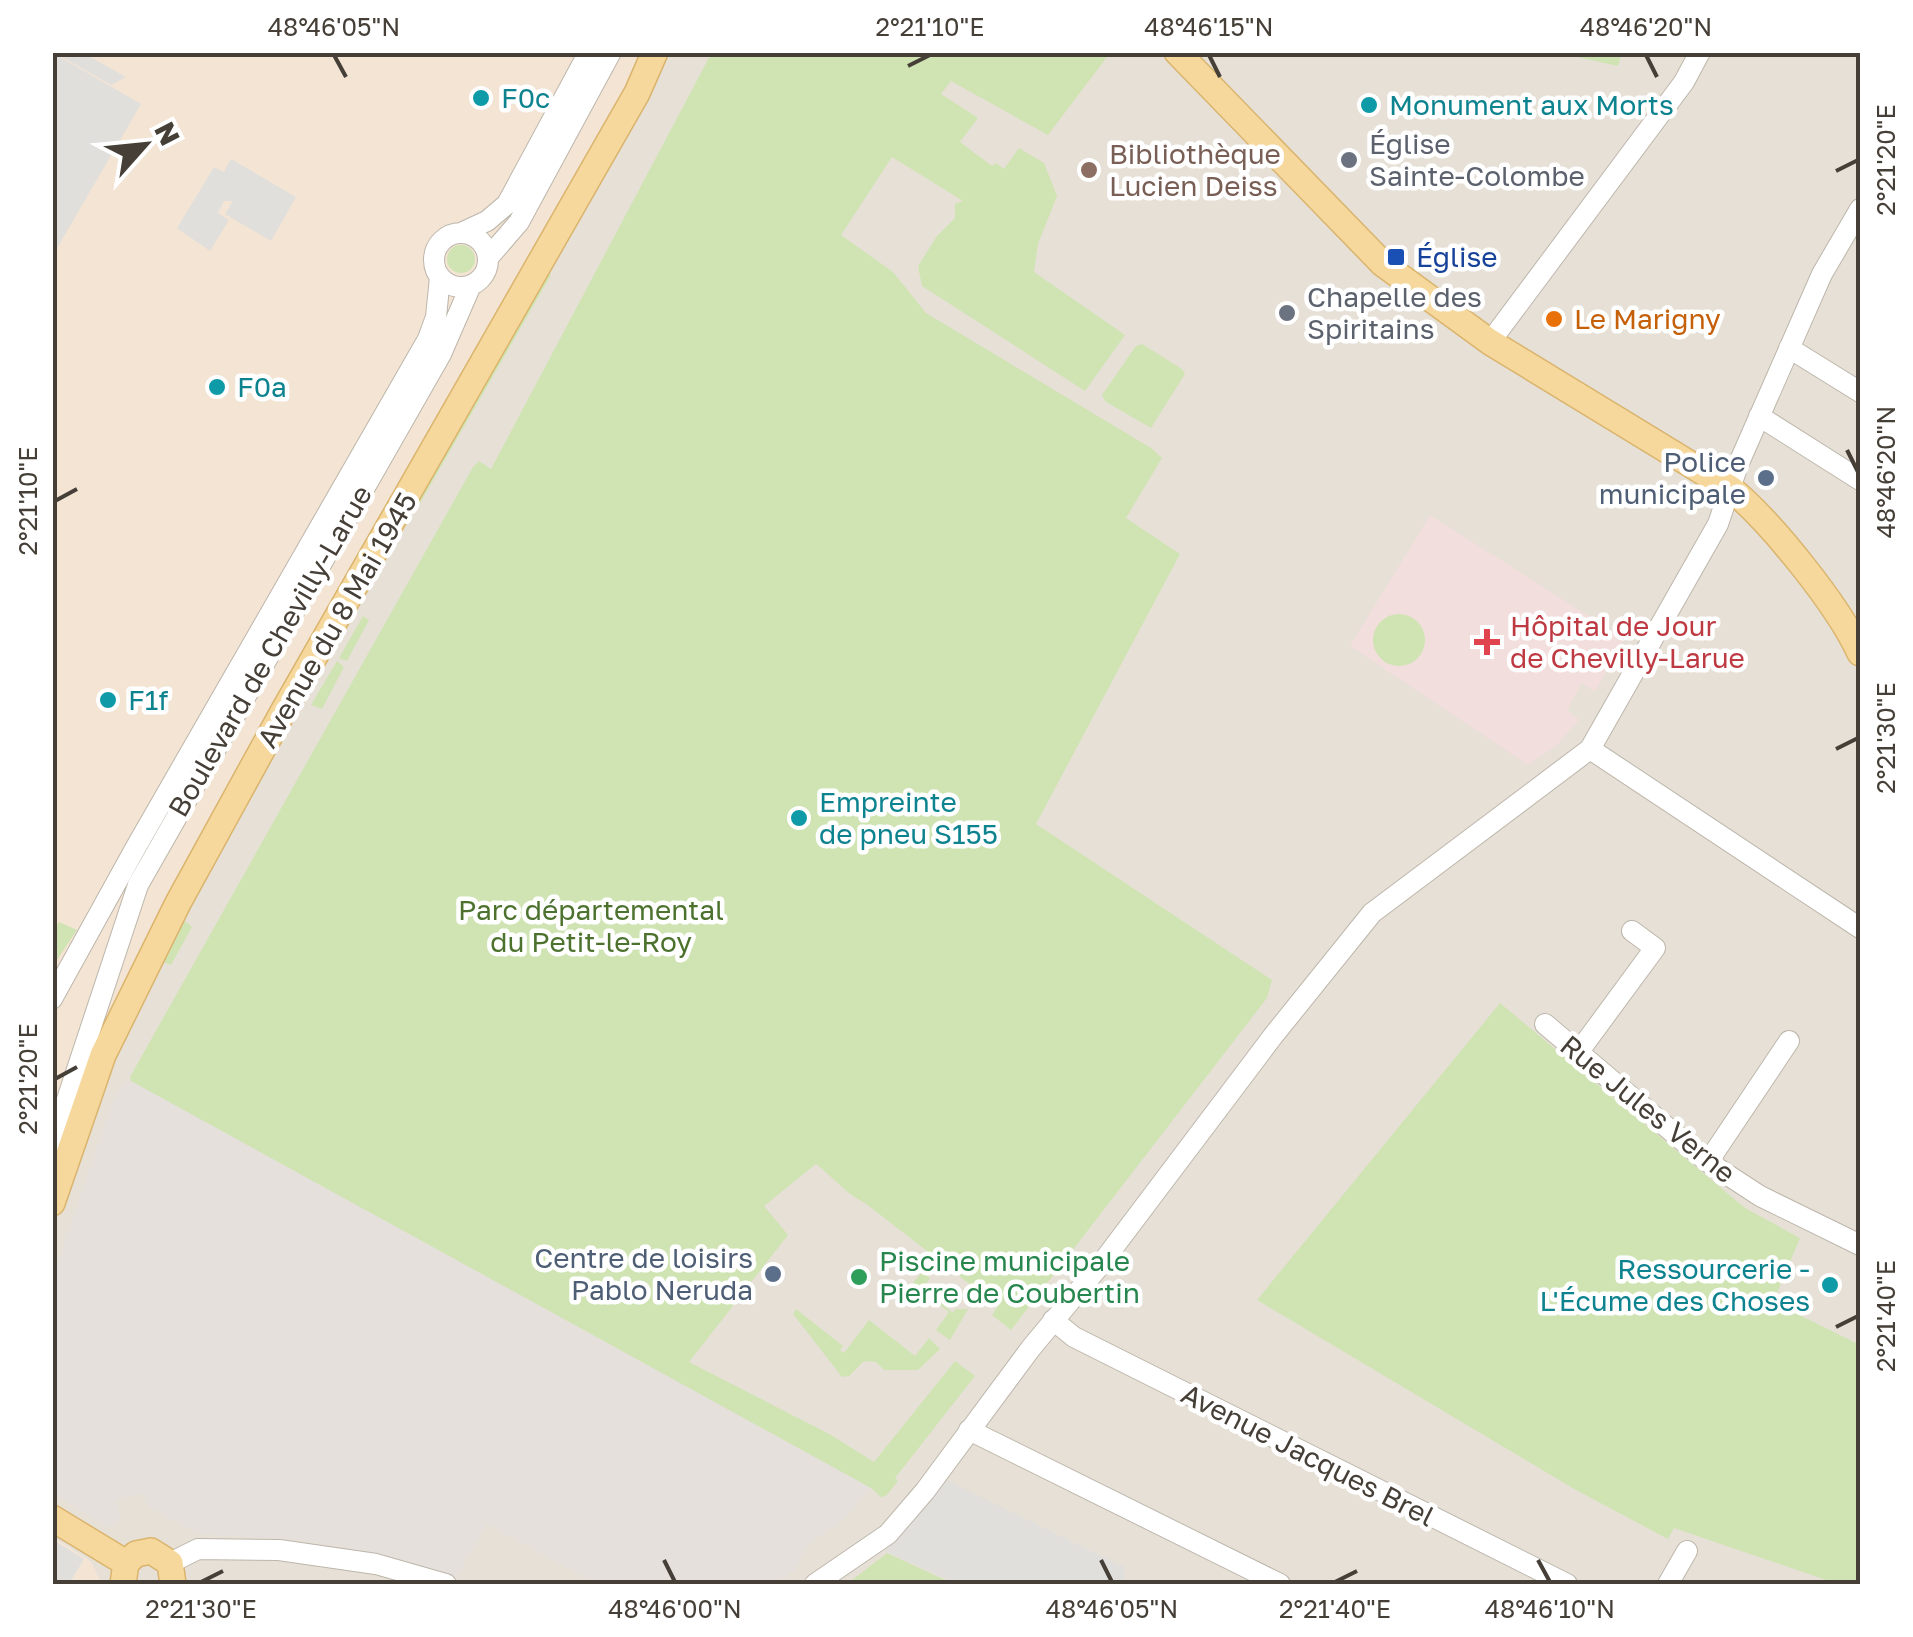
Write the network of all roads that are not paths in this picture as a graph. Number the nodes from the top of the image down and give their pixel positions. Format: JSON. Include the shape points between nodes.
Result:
{"nodes":[{"id":1,"x":589,"y":52,"type":"edge"},
{"id":2,"x":612,"y":52,"type":"edge"},
{"id":3,"x":654,"y":52,"type":"edge"},
{"id":4,"x":1177,"y":52,"type":"edge"},
{"id":5,"x":1700,"y":52,"type":"edge"},
{"id":6,"x":1860,"y":209,"type":"edge"},
{"id":7,"x":461,"y":233,"type":"junction"},
{"id":8,"x":488,"y":258,"type":"junction"},
{"id":9,"x":440,"y":277,"type":"junction"},
{"id":10,"x":471,"y":286,"type":"junction"},
{"id":11,"x":1490,"y":342,"type":"junction"},
{"id":12,"x":1789,"y":348,"type":"junction"},
{"id":13,"x":1860,"y":392,"type":"edge"},
{"id":14,"x":1759,"y":416,"type":"junction"},
{"id":15,"x":1860,"y":480,"type":"edge"},
{"id":16,"x":1730,"y":489,"type":"junction"},
{"id":17,"x":1860,"y":652,"type":"edge"},
{"id":18,"x":1590,"y":748,"type":"junction"},
{"id":19,"x":1860,"y":928,"type":"edge"},
{"id":20,"x":1632,"y":931,"type":"dead end"},
{"id":21,"x":52,"y":998,"type":"edge"},
{"id":22,"x":1544,"y":1024,"type":"dead end"},
{"id":23,"x":1789,"y":1041,"type":"dead end"},
{"id":24,"x":1576,"y":1054,"type":"junction"},
{"id":25,"x":52,"y":1145,"type":"edge"},
{"id":26,"x":1708,"y":1162,"type":"junction"},
{"id":27,"x":52,"y":1203,"type":"edge"},
{"id":28,"x":1860,"y":1245,"type":"edge"},
{"id":29,"x":1053,"y":1320,"type":"junction"},
{"id":30,"x":969,"y":1430,"type":"junction"},
{"id":31,"x":52,"y":1518,"type":"edge"},
{"id":32,"x":1687,"y":1551,"type":"dead end"},
{"id":33,"x":124,"y":1574,"type":"edge"},
{"id":34,"x":171,"y":1574,"type":"edge"},
{"id":35,"x":446,"y":1584,"type":"edge"},
{"id":36,"x":815,"y":1584,"type":"edge"},
{"id":37,"x":1280,"y":1584,"type":"edge"},
{"id":38,"x":1567,"y":1584,"type":"edge"},
{"id":39,"x":1668,"y":1584,"type":"edge"}],
"edges":[{"from":1,"to":7,"type":"street","via":[[507,204]]},
{"from":2,"to":8,"type":"street","via":[[519,222]]},
{"from":3,"to":27,"type":"main road","name":"Avenue du 8 Mai 1945","via":[[637,94],[178,903],[103,1056]]},
{"from":4,"to":11,"type":"main road","via":[[1384,264]]},
{"from":5,"to":11,"type":"street"},
{"from":6,"to":12,"type":"street"},
{"from":7,"to":8,"type":"street","via":[[482,243]]},
{"from":7,"to":9,"type":"street","via":[[436,250]]},
{"from":8,"to":10,"type":"street"},
{"from":9,"to":10,"type":"street"},
{"from":9,"to":21,"type":"street","via":[[428,339]]},
{"from":10,"to":25,"type":"street","name":"Boulevard de Chevilly-Larue","via":[[441,354],[147,866]]},
{"from":11,"to":16,"type":"main road"},
{"from":12,"to":13,"type":"street"},
{"from":12,"to":14,"type":"street"},
{"from":14,"to":15,"type":"street"},
{"from":14,"to":16,"type":"street"},
{"from":16,"to":17,"type":"main road","via":[[1829,602]]},
{"from":16,"to":18,"type":"street","via":[[1718,524]]},
{"from":18,"to":19,"type":"street"},
{"from":18,"to":29,"type":"street","via":[[1372,913]]},
{"from":20,"to":24,"type":"street","via":[[1655,948]]},
{"from":22,"to":24,"type":"street","name":"Rue Jules Verne"},
{"from":23,"to":26,"type":"street"},
{"from":24,"to":26,"type":"street","name":"Rue Jules Verne"},
{"from":26,"to":28,"type":"street","name":"Rue Jules Verne"},
{"from":29,"to":30,"type":"street"},
{"from":29,"to":38,"type":"street","name":"Avenue Jacques Brel","via":[[1074,1337]]},
{"from":30,"to":36,"type":"street","via":[[888,1534]]},
{"from":30,"to":37,"type":"street"},
{"from":31,"to":33,"type":"main road"},
{"from":32,"to":39,"type":"street"},
{"from":33,"to":34,"type":"main road","via":[[136,1554],[151,1552]]},
{"from":34,"to":35,"type":"street","via":[[187,1552],[279,1550],[376,1564]]}]}
